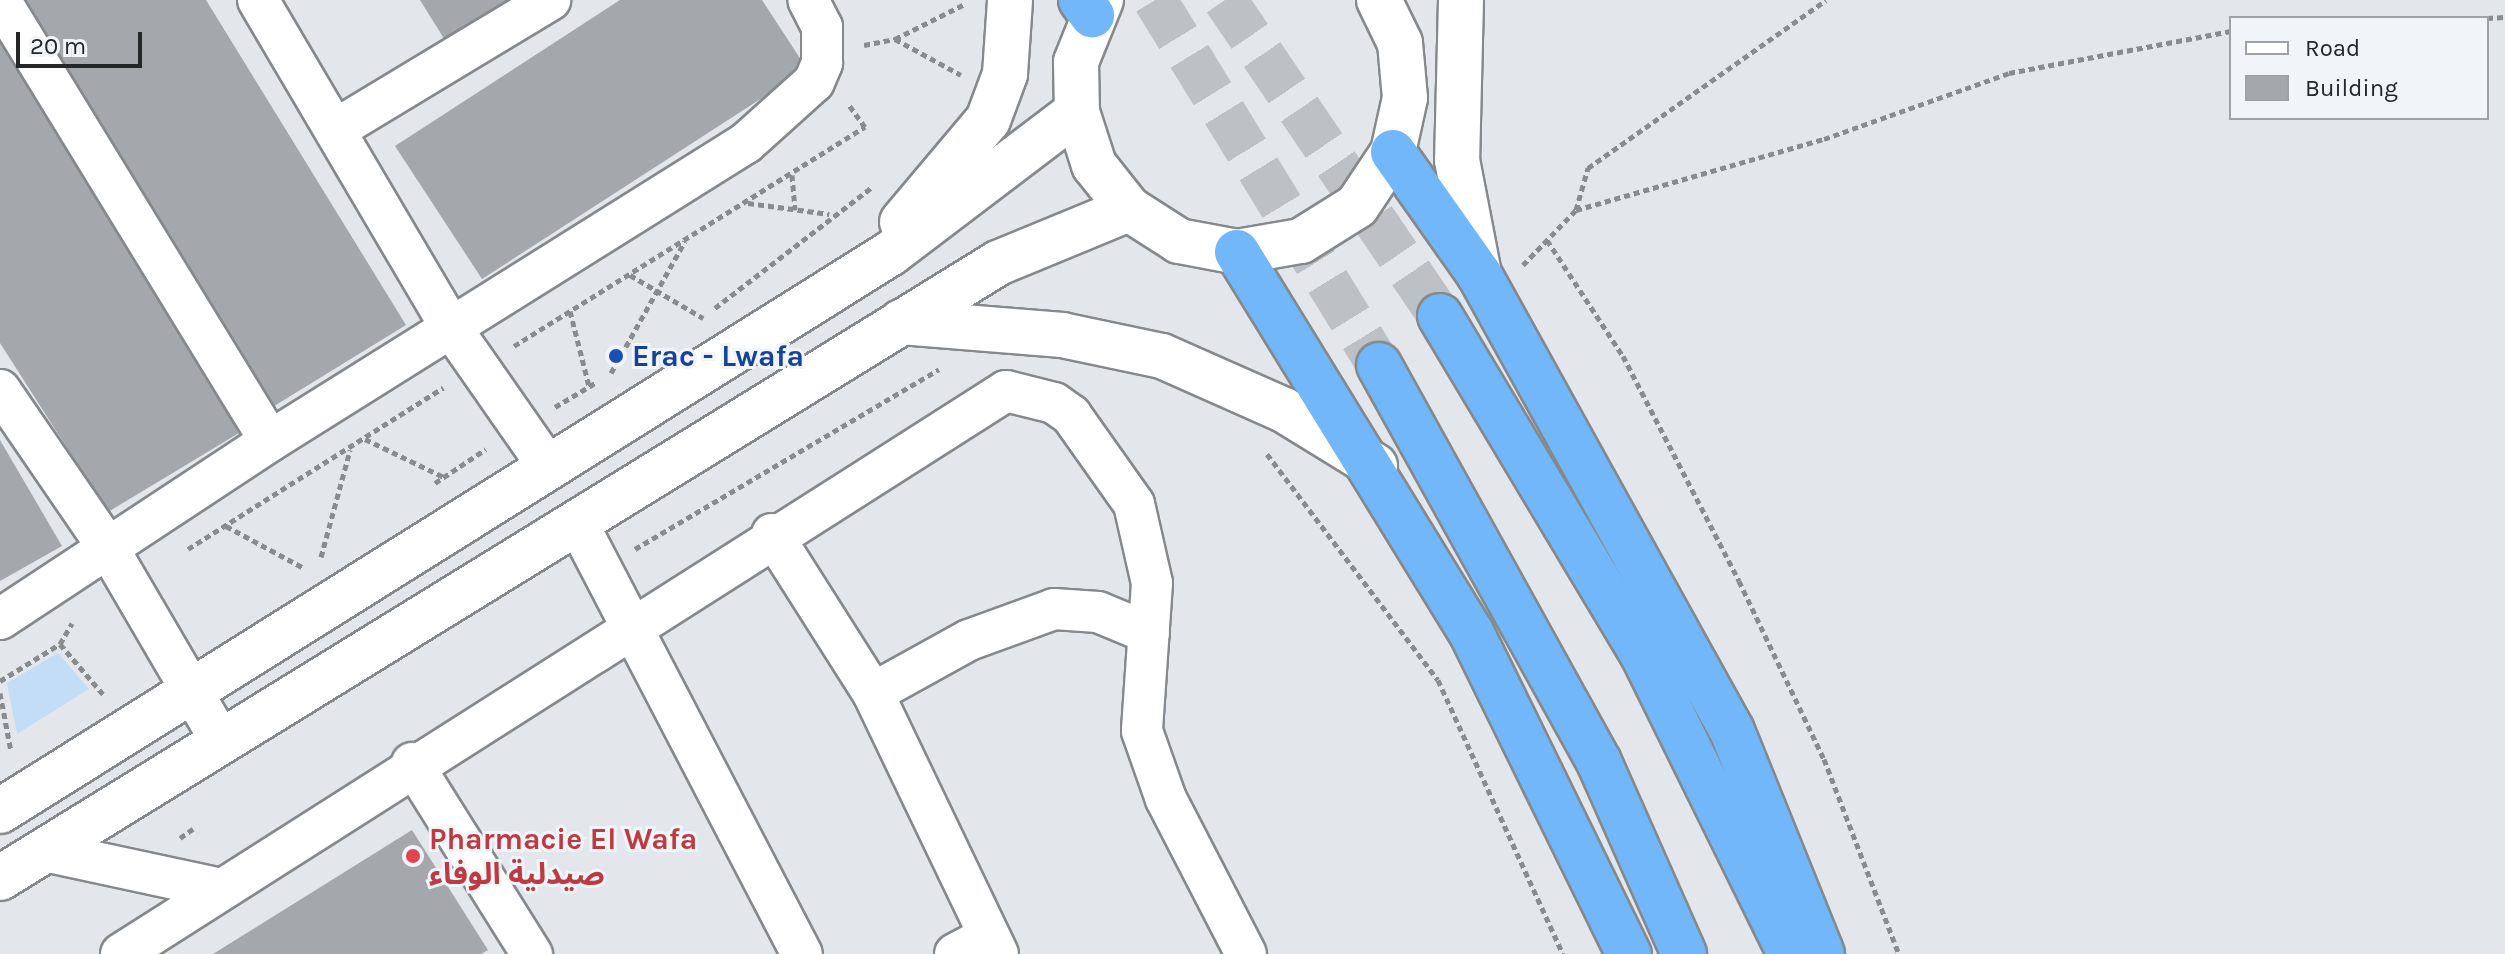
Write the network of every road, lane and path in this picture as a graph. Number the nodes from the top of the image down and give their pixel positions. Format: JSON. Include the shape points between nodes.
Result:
{"nodes":[{"id":1,"x":0,"y":0,"type":"edge"},
{"id":2,"x":258,"y":0,"type":"edge"},
{"id":3,"x":550,"y":0,"type":"edge"},
{"id":4,"x":808,"y":0,"type":"edge"},
{"id":5,"x":1010,"y":0,"type":"edge"},
{"id":6,"x":1379,"y":0,"type":"edge"},
{"id":7,"x":1461,"y":0,"type":"edge"},
{"id":8,"x":1826,"y":0,"type":"edge"},
{"id":9,"x":980,"y":1,"type":"edge"},
{"id":10,"x":1091,"y":5,"type":"edge"},
{"id":11,"x":2229,"y":31,"type":"edge"},
{"id":12,"x":895,"y":39,"type":"junction"},
{"id":13,"x":823,"y":52,"type":"junction"},
{"id":14,"x":975,"y":83,"type":"dead end"},
{"id":15,"x":842,"y":96,"type":"dead end"},
{"id":16,"x":1077,"y":112,"type":"junction"},
{"id":17,"x":338,"y":128,"type":"junction"},
{"id":18,"x":1393,"y":152,"type":"junction"},
{"id":19,"x":792,"y":175,"type":"junction"},
{"id":20,"x":883,"y":180,"type":"dead end"},
{"id":21,"x":747,"y":203,"type":"junction"},
{"id":22,"x":1129,"y":209,"type":"junction"},
{"id":23,"x":795,"y":210,"type":"junction"},
{"id":24,"x":1576,"y":210,"type":"junction"},
{"id":25,"x":830,"y":214,"type":"junction"},
{"id":26,"x":1547,"y":240,"type":"junction"},
{"id":27,"x":685,"y":241,"type":"junction"},
{"id":28,"x":1237,"y":252,"type":"junction"},
{"id":29,"x":891,"y":253,"type":"junction"},
{"id":30,"x":630,"y":275,"type":"junction"},
{"id":31,"x":1485,"y":286,"type":"junction"},
{"id":32,"x":658,"y":291,"type":"junction"},
{"id":33,"x":570,"y":311,"type":"junction"},
{"id":34,"x":1440,"y":316,"type":"tunnel mouth"},
{"id":35,"x":703,"y":318,"type":"junction"},
{"id":36,"x":901,"y":322,"type":"junction"},
{"id":37,"x":450,"y":326,"type":"junction"},
{"id":38,"x":690,"y":326,"type":"dead end"},
{"id":39,"x":518,"y":358,"type":"dead end"},
{"id":40,"x":1379,"y":365,"type":"tunnel mouth"},
{"id":41,"x":624,"y":366,"type":"dead end"},
{"id":42,"x":611,"y":373,"type":"junction"},
{"id":43,"x":589,"y":386,"type":"junction"},
{"id":44,"x":0,"y":390,"type":"edge"},
{"id":45,"x":457,"y":396,"type":"dead end"},
{"id":46,"x":545,"y":400,"type":"dead end"},
{"id":47,"x":364,"y":439,"type":"junction"},
{"id":48,"x":481,"y":440,"type":"dead end"},
{"id":49,"x":270,"y":441,"type":"junction"},
{"id":50,"x":351,"y":448,"type":"junction"},
{"id":51,"x":1375,"y":466,"type":"junction"},
{"id":52,"x":549,"y":468,"type":"junction"},
{"id":53,"x":444,"y":477,"type":"junction"},
{"id":54,"x":419,"y":493,"type":"dead end"},
{"id":55,"x":577,"y":522,"type":"junction"},
{"id":56,"x":225,"y":526,"type":"junction"},
{"id":57,"x":772,"y":534,"type":"junction"},
{"id":58,"x":107,"y":546,"type":"junction"},
{"id":59,"x":333,"y":549,"type":"dead end"},
{"id":60,"x":321,"y":557,"type":"junction"},
{"id":61,"x":174,"y":558,"type":"dead end"},
{"id":62,"x":304,"y":568,"type":"junction"},
{"id":63,"x":291,"y":576,"type":"dead end"},
{"id":64,"x":74,"y":616,"type":"dead end"},
{"id":65,"x":0,"y":619,"type":"edge"},
{"id":66,"x":633,"y":624,"type":"junction"},
{"id":67,"x":1149,"y":633,"type":"junction"},
{"id":68,"x":60,"y":644,"type":"junction"},
{"id":69,"x":0,"y":681,"type":"edge"},
{"id":70,"x":190,"y":689,"type":"junction"},
{"id":71,"x":0,"y":693,"type":"edge"},
{"id":72,"x":873,"y":693,"type":"junction"},
{"id":73,"x":91,"y":702,"type":"dead end"},
{"id":74,"x":221,"y":741,"type":"junction"},
{"id":75,"x":24,"y":743,"type":"dead end"},
{"id":76,"x":11,"y":751,"type":"junction"},
{"id":77,"x":0,"y":758,"type":"edge"},
{"id":78,"x":412,"y":763,"type":"junction"},
{"id":79,"x":0,"y":811,"type":"edge"},
{"id":80,"x":44,"y":851,"type":"junction"},
{"id":81,"x":0,"y":878,"type":"edge"},
{"id":82,"x":216,"y":888,"type":"junction"},
{"id":83,"x":981,"y":948,"type":"edge"},
{"id":84,"x":523,"y":951,"type":"edge"},
{"id":85,"x":121,"y":954,"type":"edge"},
{"id":86,"x":802,"y":954,"type":"edge"},
{"id":87,"x":1246,"y":954,"type":"edge"},
{"id":88,"x":1629,"y":954,"type":"edge"},
{"id":89,"x":1684,"y":954,"type":"edge"},
{"id":90,"x":1790,"y":954,"type":"edge"},
{"id":91,"x":1822,"y":954,"type":"edge"},
{"id":92,"x":1899,"y":954,"type":"edge"}],
"edges":[{"from":1,"to":49,"type":"street"},
{"from":2,"to":17,"type":"street"},
{"from":3,"to":17,"type":"street"},
{"from":4,"to":13,"type":"street","via":[[822,27]]},
{"from":5,"to":29,"type":"main road","via":[[1005,74],[988,120],[910,208]]},
{"from":6,"to":18,"type":"main road","via":[[1400,43],[1405,98]]},
{"from":7,"to":31,"type":"main road","via":[[1457,160]]},
{"from":8,"to":24,"type":"path","via":[[1588,168]]},
{"from":9,"to":12,"type":"path"},
{"from":10,"to":16,"type":"main road","via":[[1076,62]]},
{"from":11,"to":24,"type":"path","via":[[2009,73],[1824,139]]},
{"from":12,"to":13,"type":"path"},
{"from":12,"to":14,"type":"path"},
{"from":13,"to":37,"type":"street","via":[[814,82],[746,143]]},
{"from":15,"to":19,"type":"path","via":[[865,127]]},
{"from":16,"to":22,"type":"main road","via":[[1094,165]]},
{"from":16,"to":29,"type":"main road"},
{"from":17,"to":37,"type":"street"},
{"from":18,"to":28,"type":"main road","via":[[1357,206],[1301,241]]},
{"from":18,"to":31,"type":"highway"},
{"from":19,"to":21,"type":"path"},
{"from":19,"to":23,"type":"path"},
{"from":20,"to":25,"type":"path"},
{"from":21,"to":23,"type":"path"},
{"from":21,"to":27,"type":"path"},
{"from":22,"to":28,"type":"main road","via":[[1179,241]]},
{"from":22,"to":36,"type":"main road","via":[[1040,241]]},
{"from":23,"to":25,"type":"path"},
{"from":24,"to":26,"type":"path"},
{"from":25,"to":35,"type":"path"},
{"from":26,"to":31,"type":"path"},
{"from":26,"to":92,"type":"path","via":[[1623,356],[1739,581],[1824,759]]},
{"from":27,"to":30,"type":"path"},
{"from":27,"to":32,"type":"path"},
{"from":28,"to":51,"type":"highway"},
{"from":29,"to":52,"type":"main road"},
{"from":30,"to":32,"type":"path"},
{"from":30,"to":33,"type":"path"},
{"from":31,"to":91,"type":"highway","via":[[1732,731]]},
{"from":32,"to":35,"type":"path"},
{"from":32,"to":42,"type":"path"},
{"from":33,"to":39,"type":"path","via":[[511,348]]},
{"from":33,"to":43,"type":"path"},
{"from":34,"to":90,"type":"highway","via":[[1642,653]]},
{"from":35,"to":38,"type":"path"},
{"from":36,"to":51,"type":"main road","via":[[1062,335],[1162,356],[1284,410]]},
{"from":36,"to":55,"type":"main road"},
{"from":37,"to":49,"type":"street"},
{"from":37,"to":52,"type":"street"},
{"from":40,"to":89,"type":"highway","via":[[1599,762]]},
{"from":41,"to":42,"type":"path"},
{"from":42,"to":43,"type":"path"},
{"from":43,"to":46,"type":"path","via":[[551,409]]},
{"from":44,"to":58,"type":"street"},
{"from":45,"to":47,"type":"path","via":[[451,384]]},
{"from":47,"to":50,"type":"path"},
{"from":47,"to":53,"type":"path"},
{"from":48,"to":53,"type":"path","via":[[486,450]]},
{"from":49,"to":58,"type":"street"},
{"from":50,"to":56,"type":"path"},
{"from":50,"to":60,"type":"path"},
{"from":51,"to":88,"type":"highway","via":[[1471,632]]},
{"from":52,"to":70,"type":"main road"},
{"from":53,"to":54,"type":"path"},
{"from":55,"to":66,"type":"street"},
{"from":55,"to":74,"type":"main road"},
{"from":56,"to":61,"type":"path"},
{"from":56,"to":62,"type":"path"},
{"from":57,"to":66,"type":"street"},
{"from":57,"to":67,"type":"street","via":[[991,395],[1022,392],[1071,415],[1119,474],[1148,558]]},
{"from":57,"to":72,"type":"street"},
{"from":58,"to":65,"type":"street"},
{"from":58,"to":70,"type":"street"},
{"from":59,"to":60,"type":"path"},
{"from":60,"to":62,"type":"path"},
{"from":62,"to":63,"type":"path"},
{"from":64,"to":68,"type":"path"},
{"from":66,"to":78,"type":"street"},
{"from":66,"to":86,"type":"street"},
{"from":67,"to":72,"type":"street","via":[[1098,612],[1054,609],[969,640]]},
{"from":67,"to":87,"type":"street","via":[[1140,698],[1151,762]]},
{"from":68,"to":69,"type":"path"},
{"from":68,"to":73,"type":"path","via":[[104,693]]},
{"from":70,"to":74,"type":"street"},
{"from":70,"to":79,"type":"main road"},
{"from":71,"to":76,"type":"path"},
{"from":72,"to":83,"type":"street"},
{"from":74,"to":80,"type":"main road"},
{"from":75,"to":76,"type":"path"},
{"from":76,"to":77,"type":"path"},
{"from":78,"to":82,"type":"street"},
{"from":78,"to":84,"type":"street"},
{"from":80,"to":81,"type":"main road"},
{"from":80,"to":82,"type":"street"},
{"from":82,"to":85,"type":"street"}]}
